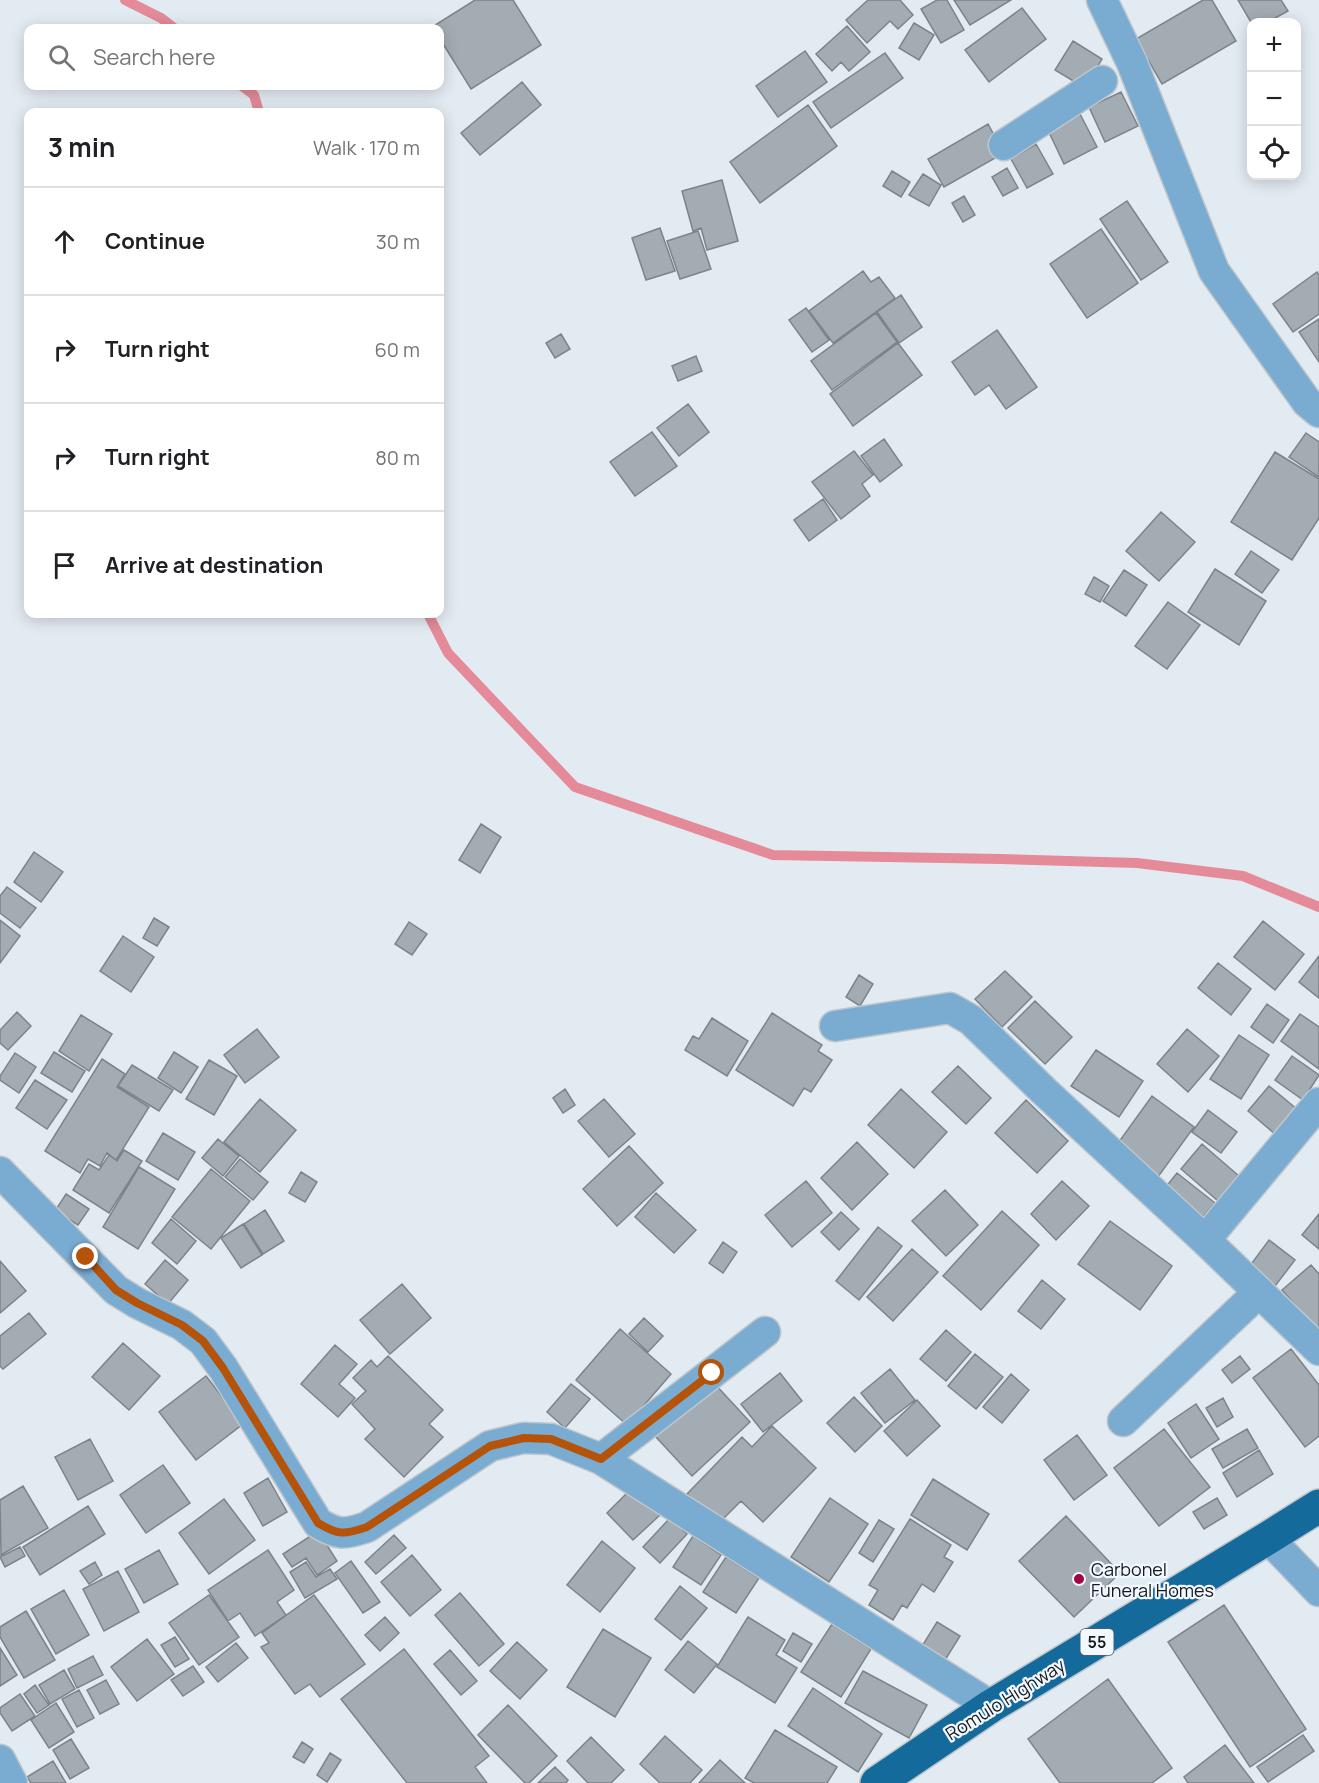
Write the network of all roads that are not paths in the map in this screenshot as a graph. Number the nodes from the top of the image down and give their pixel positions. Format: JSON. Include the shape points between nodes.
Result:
{"nodes":[{"id":1,"x":1102,"y":0,"type":"edge"},
{"id":2,"x":1118,"y":71,"type":"junction"},
{"id":3,"x":1004,"y":145,"type":"dead end"},
{"id":4,"x":1319,"y":412,"type":"edge"},
{"id":5,"x":835,"y":1026,"type":"dead end"},
{"id":6,"x":1319,"y":1103,"type":"edge"},
{"id":7,"x":0,"y":1172,"type":"edge"},
{"id":8,"x":1205,"y":1240,"type":"junction"},
{"id":9,"x":1258,"y":1293,"type":"junction"},
{"id":10,"x":765,"y":1332,"type":"dead end"},
{"id":11,"x":1319,"y":1350,"type":"edge"},
{"id":12,"x":1124,"y":1422,"type":"dead end"},
{"id":13,"x":601,"y":1459,"type":"junction"},
{"id":14,"x":1319,"y":1506,"type":"edge"},
{"id":15,"x":1268,"y":1538,"type":"junction"},
{"id":16,"x":1319,"y":1591,"type":"edge"},
{"id":17,"x":991,"y":1706,"type":"junction"},
{"id":18,"x":0,"y":1760,"type":"edge"},
{"id":19,"x":12,"y":1783,"type":"edge"},
{"id":20,"x":877,"y":1783,"type":"edge"}],
"edges":[{"from":1,"to":2,"type":"street"},
{"from":2,"to":3,"type":"street"},
{"from":2,"to":4,"type":"street","via":[[1214,271],[1306,402]]},
{"from":5,"to":8,"type":"street","via":[[951,1008],[971,1020]]},
{"from":6,"to":8,"type":"street"},
{"from":7,"to":13,"type":"street","via":[[116,1290],[182,1325],[203,1341],[318,1523],[334,1532],[348,1534],[367,1527],[490,1446],[524,1438],[551,1439]]},
{"from":8,"to":9,"type":"street"},
{"from":9,"to":11,"type":"street"},
{"from":9,"to":12,"type":"street"},
{"from":10,"to":13,"type":"street"},
{"from":13,"to":17,"type":"street"},
{"from":14,"to":15,"type":"highway","name":"Romulo Highway","number":"55"},
{"from":15,"to":16,"type":"street"},
{"from":15,"to":17,"type":"highway","name":"Romulo Highway","number":"55"},
{"from":17,"to":20,"type":"highway","name":"Romulo Highway","number":"55"},
{"from":18,"to":19,"type":"street"}]}
